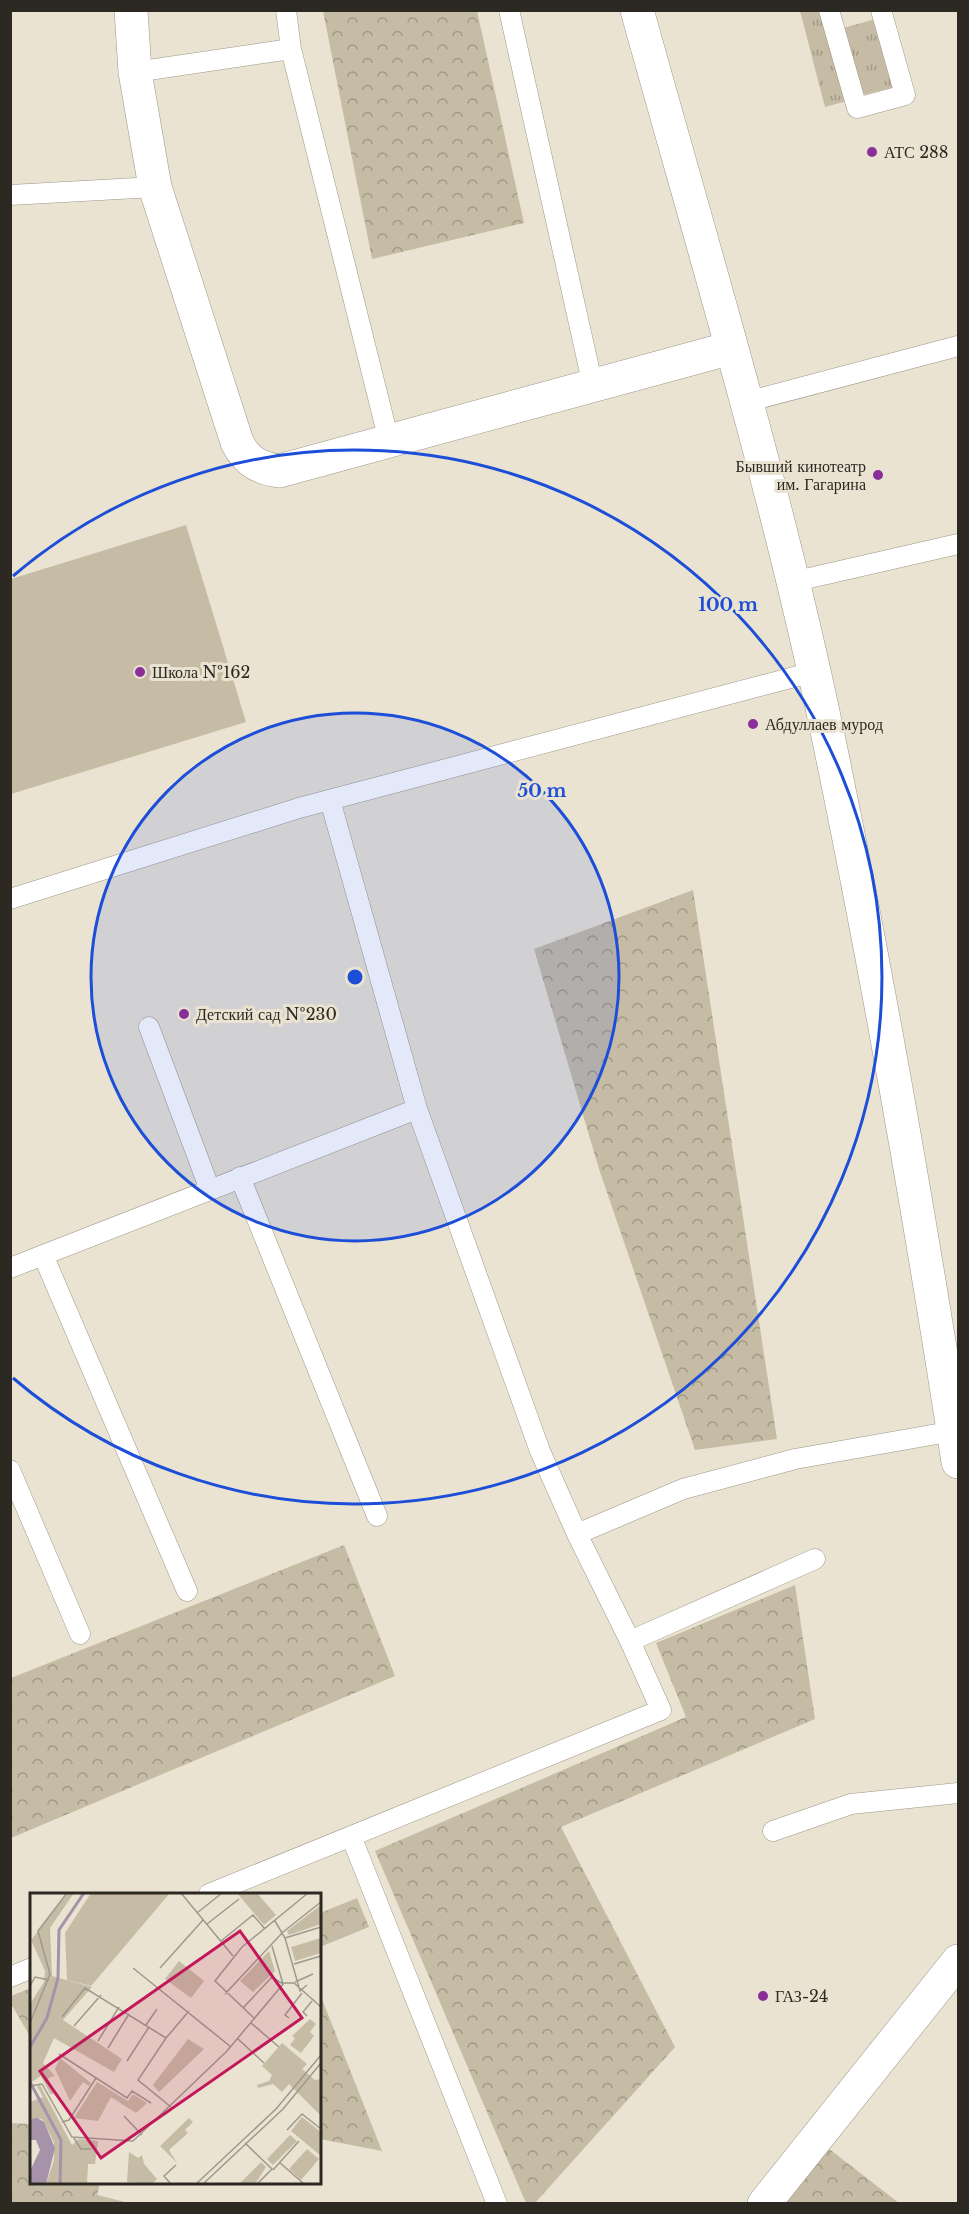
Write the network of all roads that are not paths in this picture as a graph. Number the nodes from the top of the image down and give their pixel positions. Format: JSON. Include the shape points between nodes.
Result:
{"nodes":[{"id":1,"x":131,"y":10,"type":"edge"},
{"id":2,"x":286,"y":10,"type":"edge"},
{"id":3,"x":509,"y":10,"type":"edge"},
{"id":4,"x":637,"y":10,"type":"edge"},
{"id":5,"x":829,"y":10,"type":"edge"},
{"id":6,"x":881,"y":10,"type":"edge"},
{"id":7,"x":291,"y":49,"type":"junction"},
{"id":8,"x":135,"y":72,"type":"junction"},
{"id":9,"x":155,"y":187,"type":"junction"},
{"id":10,"x":10,"y":195,"type":"edge"},
{"id":11,"x":958,"y":346,"type":"edge"},
{"id":12,"x":731,"y":348,"type":"junction"},
{"id":13,"x":593,"y":386,"type":"junction"},
{"id":14,"x":746,"y":402,"type":"junction"},
{"id":15,"x":390,"y":441,"type":"junction"},
{"id":16,"x":958,"y":544,"type":"edge"},
{"id":17,"x":792,"y":582,"type":"junction"},
{"id":18,"x":813,"y":672,"type":"junction"},
{"id":19,"x":330,"y":800,"type":"junction"},
{"id":20,"x":10,"y":899,"type":"edge"},
{"id":21,"x":149,"y":1027,"type":"dead end"},
{"id":22,"x":417,"y":1109,"type":"junction"},
{"id":23,"x":240,"y":1178,"type":"junction"},
{"id":24,"x":210,"y":1190,"type":"junction"},
{"id":25,"x":43,"y":1255,"type":"junction"},
{"id":26,"x":10,"y":1268,"type":"edge"},
{"id":27,"x":956,"y":1447,"type":"edge"},
{"id":28,"x":10,"y":1470,"type":"edge"},
{"id":29,"x":377,"y":1516,"type":"dead end"},
{"id":30,"x":578,"y":1534,"type":"junction"},
{"id":31,"x":815,"y":1559,"type":"dead end"},
{"id":32,"x":188,"y":1591,"type":"dead end"},
{"id":33,"x":80,"y":1634,"type":"dead end"},
{"id":34,"x":630,"y":1641,"type":"junction"},
{"id":35,"x":958,"y":1793,"type":"edge"},
{"id":36,"x":773,"y":1831,"type":"dead end"},
{"id":37,"x":351,"y":1836,"type":"junction"},
{"id":38,"x":211,"y":1893,"type":"edge"},
{"id":39,"x":958,"y":1961,"type":"edge"},
{"id":40,"x":30,"y":1969,"type":"edge"},
{"id":41,"x":10,"y":1977,"type":"edge"},
{"id":42,"x":497,"y":2204,"type":"edge"},
{"id":43,"x":764,"y":2204,"type":"edge"}],
"edges":[{"from":1,"to":8,"type":"street"},
{"from":2,"to":7,"type":"lane"},
{"from":3,"to":13,"type":"lane"},
{"from":4,"to":12,"type":"street"},
{"from":5,"to":6,"type":"lane","via":[[857,108],[904,95]]},
{"from":7,"to":8,"type":"lane"},
{"from":7,"to":15,"type":"lane"},
{"from":8,"to":9,"type":"street"},
{"from":9,"to":10,"type":"lane"},
{"from":9,"to":15,"type":"street","via":[[244,455],[260,467],[279,471]]},
{"from":11,"to":14,"type":"lane"},
{"from":12,"to":13,"type":"street"},
{"from":12,"to":14,"type":"street"},
{"from":13,"to":15,"type":"street"},
{"from":14,"to":17,"type":"street"},
{"from":16,"to":17,"type":"lane"},
{"from":17,"to":18,"type":"street"},
{"from":18,"to":19,"type":"lane"},
{"from":18,"to":27,"type":"street","via":[[890,1061]]},
{"from":19,"to":20,"type":"lane"},
{"from":19,"to":22,"type":"lane"},
{"from":21,"to":24,"type":"lane"},
{"from":22,"to":23,"type":"lane"},
{"from":22,"to":30,"type":"lane","via":[[540,1451]]},
{"from":23,"to":24,"type":"lane"},
{"from":23,"to":29,"type":"lane"},
{"from":24,"to":25,"type":"lane"},
{"from":25,"to":26,"type":"lane"},
{"from":25,"to":32,"type":"lane"},
{"from":27,"to":30,"type":"lane","via":[[772,1465],[683,1489]]},
{"from":28,"to":33,"type":"lane"},
{"from":30,"to":34,"type":"lane"},
{"from":31,"to":34,"type":"lane"},
{"from":34,"to":37,"type":"lane","via":[[661,1710]]},
{"from":35,"to":36,"type":"lane","via":[[851,1804]]},
{"from":37,"to":38,"type":"lane"},
{"from":37,"to":42,"type":"lane"},
{"from":39,"to":43,"type":"street"},
{"from":40,"to":41,"type":"lane"}]}
